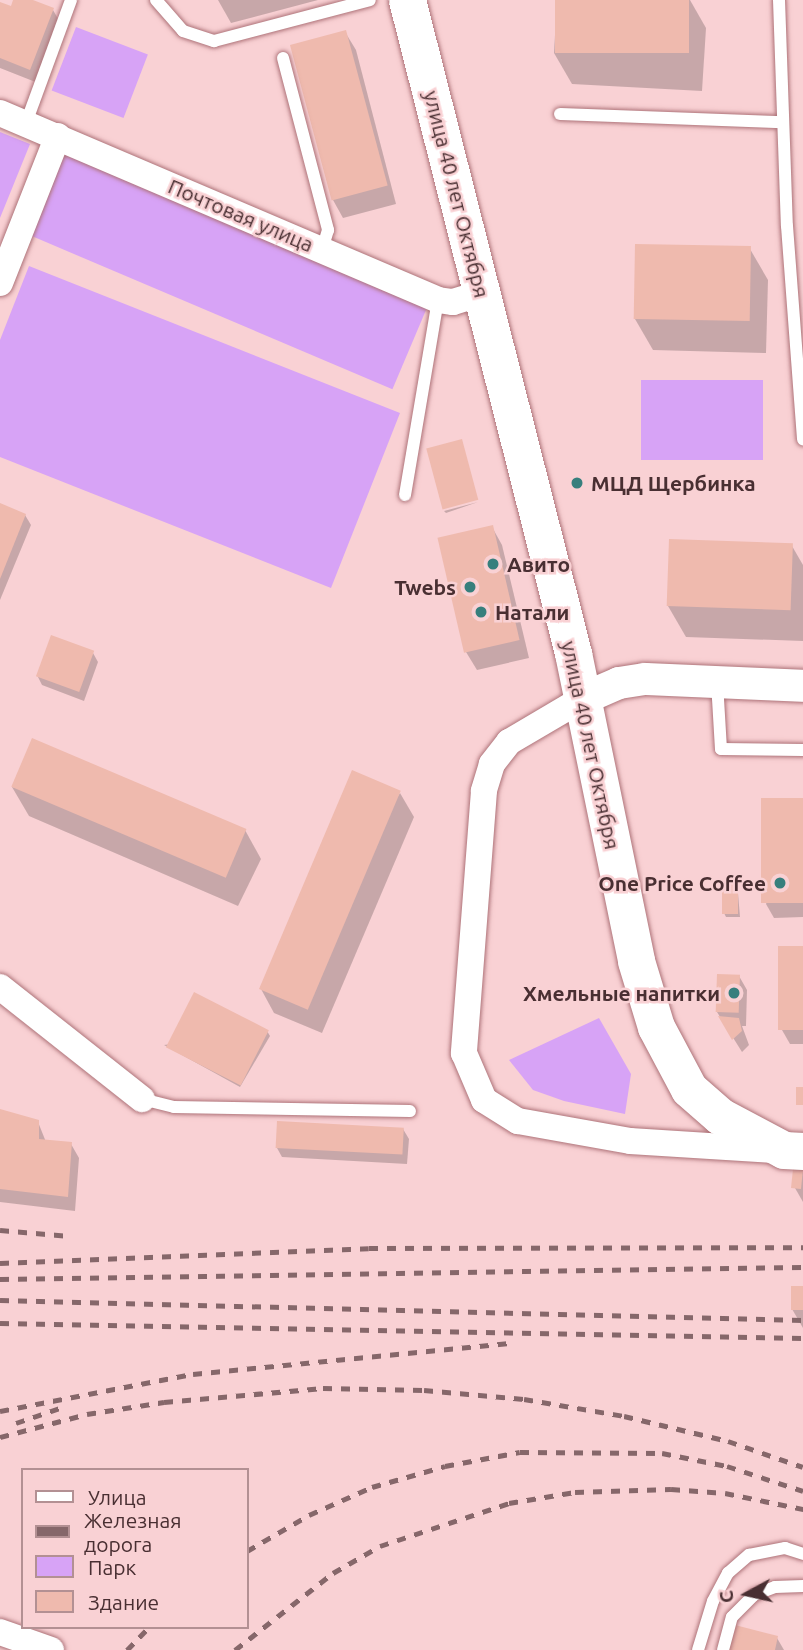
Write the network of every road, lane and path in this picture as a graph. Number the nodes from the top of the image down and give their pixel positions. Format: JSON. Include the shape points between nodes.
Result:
{"nodes":[{"id":1,"x":71,"y":0,"type":"edge"},
{"id":2,"x":156,"y":0,"type":"edge"},
{"id":3,"x":370,"y":0,"type":"edge"},
{"id":4,"x":407,"y":0,"type":"edge"},
{"id":5,"x":779,"y":0,"type":"edge"},
{"id":6,"x":283,"y":58,"type":"dead end"},
{"id":7,"x":0,"y":113,"type":"edge"},
{"id":8,"x":560,"y":114,"type":"dead end"},
{"id":9,"x":783,"y":122,"type":"junction"},
{"id":10,"x":26,"y":123,"type":"junction"},
{"id":11,"x":58,"y":136,"type":"junction"},
{"id":12,"x":322,"y":250,"type":"junction"},
{"id":13,"x":0,"y":283,"type":"edge"},
{"id":14,"x":483,"y":293,"type":"junction"},
{"id":15,"x":438,"y":300,"type":"junction"},
{"id":16,"x":803,"y":439,"type":"edge"},
{"id":17,"x":405,"y":495,"type":"dead end"},
{"id":18,"x":717,"y":682,"type":"junction"},
{"id":19,"x":803,"y":686,"type":"edge"},
{"id":20,"x":582,"y":699,"type":"junction"},
{"id":21,"x":803,"y":750,"type":"edge"},
{"id":22,"x":0,"y":988,"type":"edge"},
{"id":23,"x":142,"y":1098,"type":"joint"},
{"id":24,"x":410,"y":1111,"type":"dead end"},
{"id":25,"x":794,"y":1151,"type":"edge"},
{"id":26,"x":803,"y":1554,"type":"edge"},
{"id":27,"x":803,"y":1586,"type":"edge"},
{"id":28,"x":0,"y":1632,"type":"edge"},
{"id":29,"x":51,"y":1650,"type":"edge"},
{"id":30,"x":698,"y":1650,"type":"edge"},
{"id":31,"x":723,"y":1650,"type":"edge"}],
"edges":[{"from":1,"to":10,"type":"lane"},
{"from":2,"to":3,"type":"lane","via":[[183,31],[214,41]]},
{"from":4,"to":14,"type":"main road","name":"улица 40 лет Октября"},
{"from":5,"to":9,"type":"lane"},
{"from":6,"to":12,"type":"lane","via":[[328,230]]},
{"from":7,"to":10,"type":"street","name":"Почтовая улица"},
{"from":8,"to":9,"type":"lane"},
{"from":9,"to":16,"type":"lane"},
{"from":10,"to":11,"type":"street","name":"Почтовая улица"},
{"from":11,"to":12,"type":"street","name":"Почтовая улица"},
{"from":11,"to":13,"type":"street"},
{"from":12,"to":15,"type":"street","name":"Почтовая улица"},
{"from":14,"to":15,"type":"street","name":"Почтовая улица","via":[[453,302]]},
{"from":14,"to":20,"type":"main road","name":"улица 40 лет Октября"},
{"from":15,"to":17,"type":"lane"},
{"from":18,"to":19,"type":"street"},
{"from":18,"to":20,"type":"street","via":[[645,679],[619,683]]},
{"from":18,"to":21,"type":"lane","via":[[721,749]]},
{"from":20,"to":25,"type":"main road","name":"улица 40 лет Октября","via":[[636,961],[669,1058],[689,1089],[720,1116]]},
{"from":20,"to":25,"type":"street","via":[[509,742],[492,764],[484,790],[464,1053],[484,1100],[518,1121],[630,1141]]},
{"from":22,"to":23,"type":"street"},
{"from":23,"to":24,"type":"lane","via":[[174,1107]]},
{"from":26,"to":30,"type":"lane","via":[[785,1548],[749,1555],[728,1573],[713,1601]]},
{"from":27,"to":31,"type":"lane","via":[[775,1587],[754,1595],[732,1617]]},
{"from":28,"to":29,"type":"street"}]}
